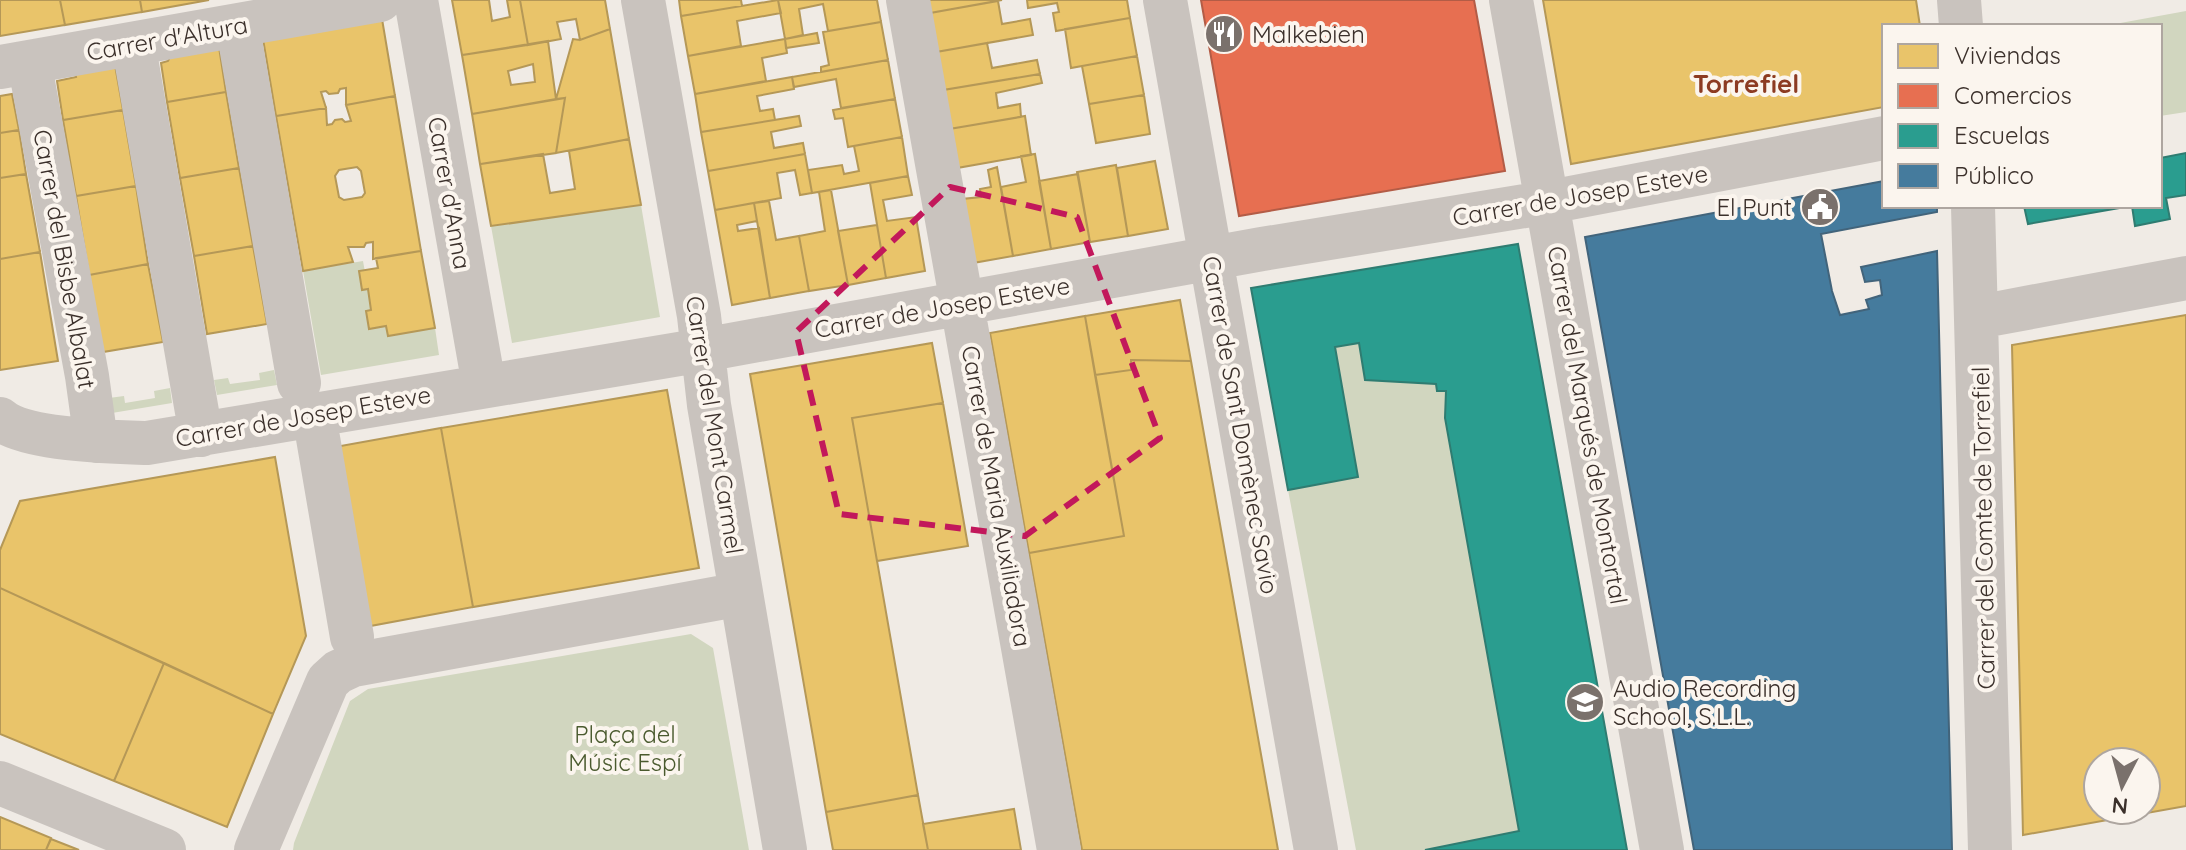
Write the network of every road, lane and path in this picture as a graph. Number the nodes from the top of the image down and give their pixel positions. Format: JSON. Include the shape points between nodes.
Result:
{"nodes":[{"id":1,"x":380,"y":0,"type":"edge"},
{"id":2,"x":416,"y":0,"type":"edge"},
{"id":3,"x":643,"y":0,"type":"edge"},
{"id":4,"x":908,"y":0,"type":"edge"},
{"id":5,"x":1165,"y":0,"type":"edge"},
{"id":6,"x":1511,"y":0,"type":"edge"},
{"id":7,"x":1959,"y":0,"type":"edge"},
{"id":8,"x":1961,"y":24,"type":"edge"},
{"id":9,"x":240,"y":40,"type":"dead end"},
{"id":10,"x":136,"y":59,"type":"dead end"},
{"id":11,"x":16,"y":72,"type":"edge"},
{"id":12,"x":1882,"y":138,"type":"edge"},
{"id":13,"x":1549,"y":202,"type":"junction"},
{"id":14,"x":1973,"y":208,"type":"edge"},
{"id":15,"x":1211,"y":258,"type":"junction"},
{"id":16,"x":2186,"y":278,"type":"edge"},
{"id":17,"x":963,"y":303,"type":"junction"},
{"id":18,"x":1978,"y":317,"type":"junction"},
{"id":19,"x":703,"y":350,"type":"junction"},
{"id":20,"x":299,"y":383,"type":"dead end"},
{"id":21,"x":484,"y":385,"type":"junction"},
{"id":22,"x":10,"y":433,"type":"edge"},
{"id":23,"x":201,"y":435,"type":"junction"},
{"id":24,"x":318,"y":438,"type":"dead end"},
{"id":25,"x":96,"y":441,"type":"junction"},
{"id":26,"x":741,"y":594,"type":"junction"},
{"id":27,"x":352,"y":637,"type":"dead end"},
{"id":28,"x":0,"y":783,"type":"edge"},
{"id":29,"x":164,"y":850,"type":"edge"},
{"id":30,"x":256,"y":850,"type":"edge"},
{"id":31,"x":785,"y":850,"type":"edge"},
{"id":32,"x":1059,"y":850,"type":"edge"},
{"id":33,"x":1316,"y":850,"type":"edge"},
{"id":34,"x":1662,"y":850,"type":"edge"},
{"id":35,"x":1990,"y":850,"type":"edge"}],
"edges":[{"from":1,"to":11,"type":"street","name":"Carrer d'Altura"},
{"from":2,"to":21,"type":"street","name":"Carrer d'Anna"},
{"from":3,"to":19,"type":"street","name":"Carrer del Mont Carmel"},
{"from":4,"to":17,"type":"street","name":"Carrer de Maria Auxiliadora"},
{"from":5,"to":15,"type":"street","name":"Carrer de Sant Domènec Savio"},
{"from":6,"to":13,"type":"street","name":"Carrer del Marqués de Montortal"},
{"from":7,"to":8,"type":"street"},
{"from":9,"to":20,"type":"street"},
{"from":10,"to":23,"type":"street"},
{"from":11,"to":25,"type":"street","name":"Carrer del Bisbe Albalat","via":[[87,376]]},
{"from":12,"to":13,"type":"street","name":"Carrer de Josep Esteve"},
{"from":13,"to":15,"type":"street","name":"Carrer de Josep Esteve"},
{"from":13,"to":34,"type":"street","name":"Carrer del Marqués de Montortal"},
{"from":14,"to":18,"type":"street","name":"Carrer del Comte de Torrefiel"},
{"from":15,"to":17,"type":"street","name":"Carrer de Josep Esteve"},
{"from":15,"to":33,"type":"street","name":"Carrer de Sant Domènec Savio"},
{"from":16,"to":18,"type":"street"},
{"from":17,"to":19,"type":"street","name":"Carrer de Josep Esteve"},
{"from":17,"to":32,"type":"street","name":"Carrer de Maria Auxiliadora"},
{"from":18,"to":35,"type":"street","name":"Carrer del Comte de Torrefiel"},
{"from":19,"to":21,"type":"street","name":"Carrer de Josep Esteve"},
{"from":19,"to":26,"type":"street","name":"Carrer del Mont Carmel"},
{"from":21,"to":23,"type":"street","name":"Carrer de Josep Esteve"},
{"from":22,"to":25,"type":"street","name":"Carrer de Josep Esteve"},
{"from":23,"to":25,"type":"street","name":"Carrer de Josep Esteve","via":[[147,443]]},
{"from":24,"to":27,"type":"street"},
{"from":26,"to":30,"type":"street","via":[[353,665],[338,672],[328,681]]},
{"from":26,"to":31,"type":"street","name":"Carrer del Mont Carmel"},
{"from":28,"to":29,"type":"street"}]}
